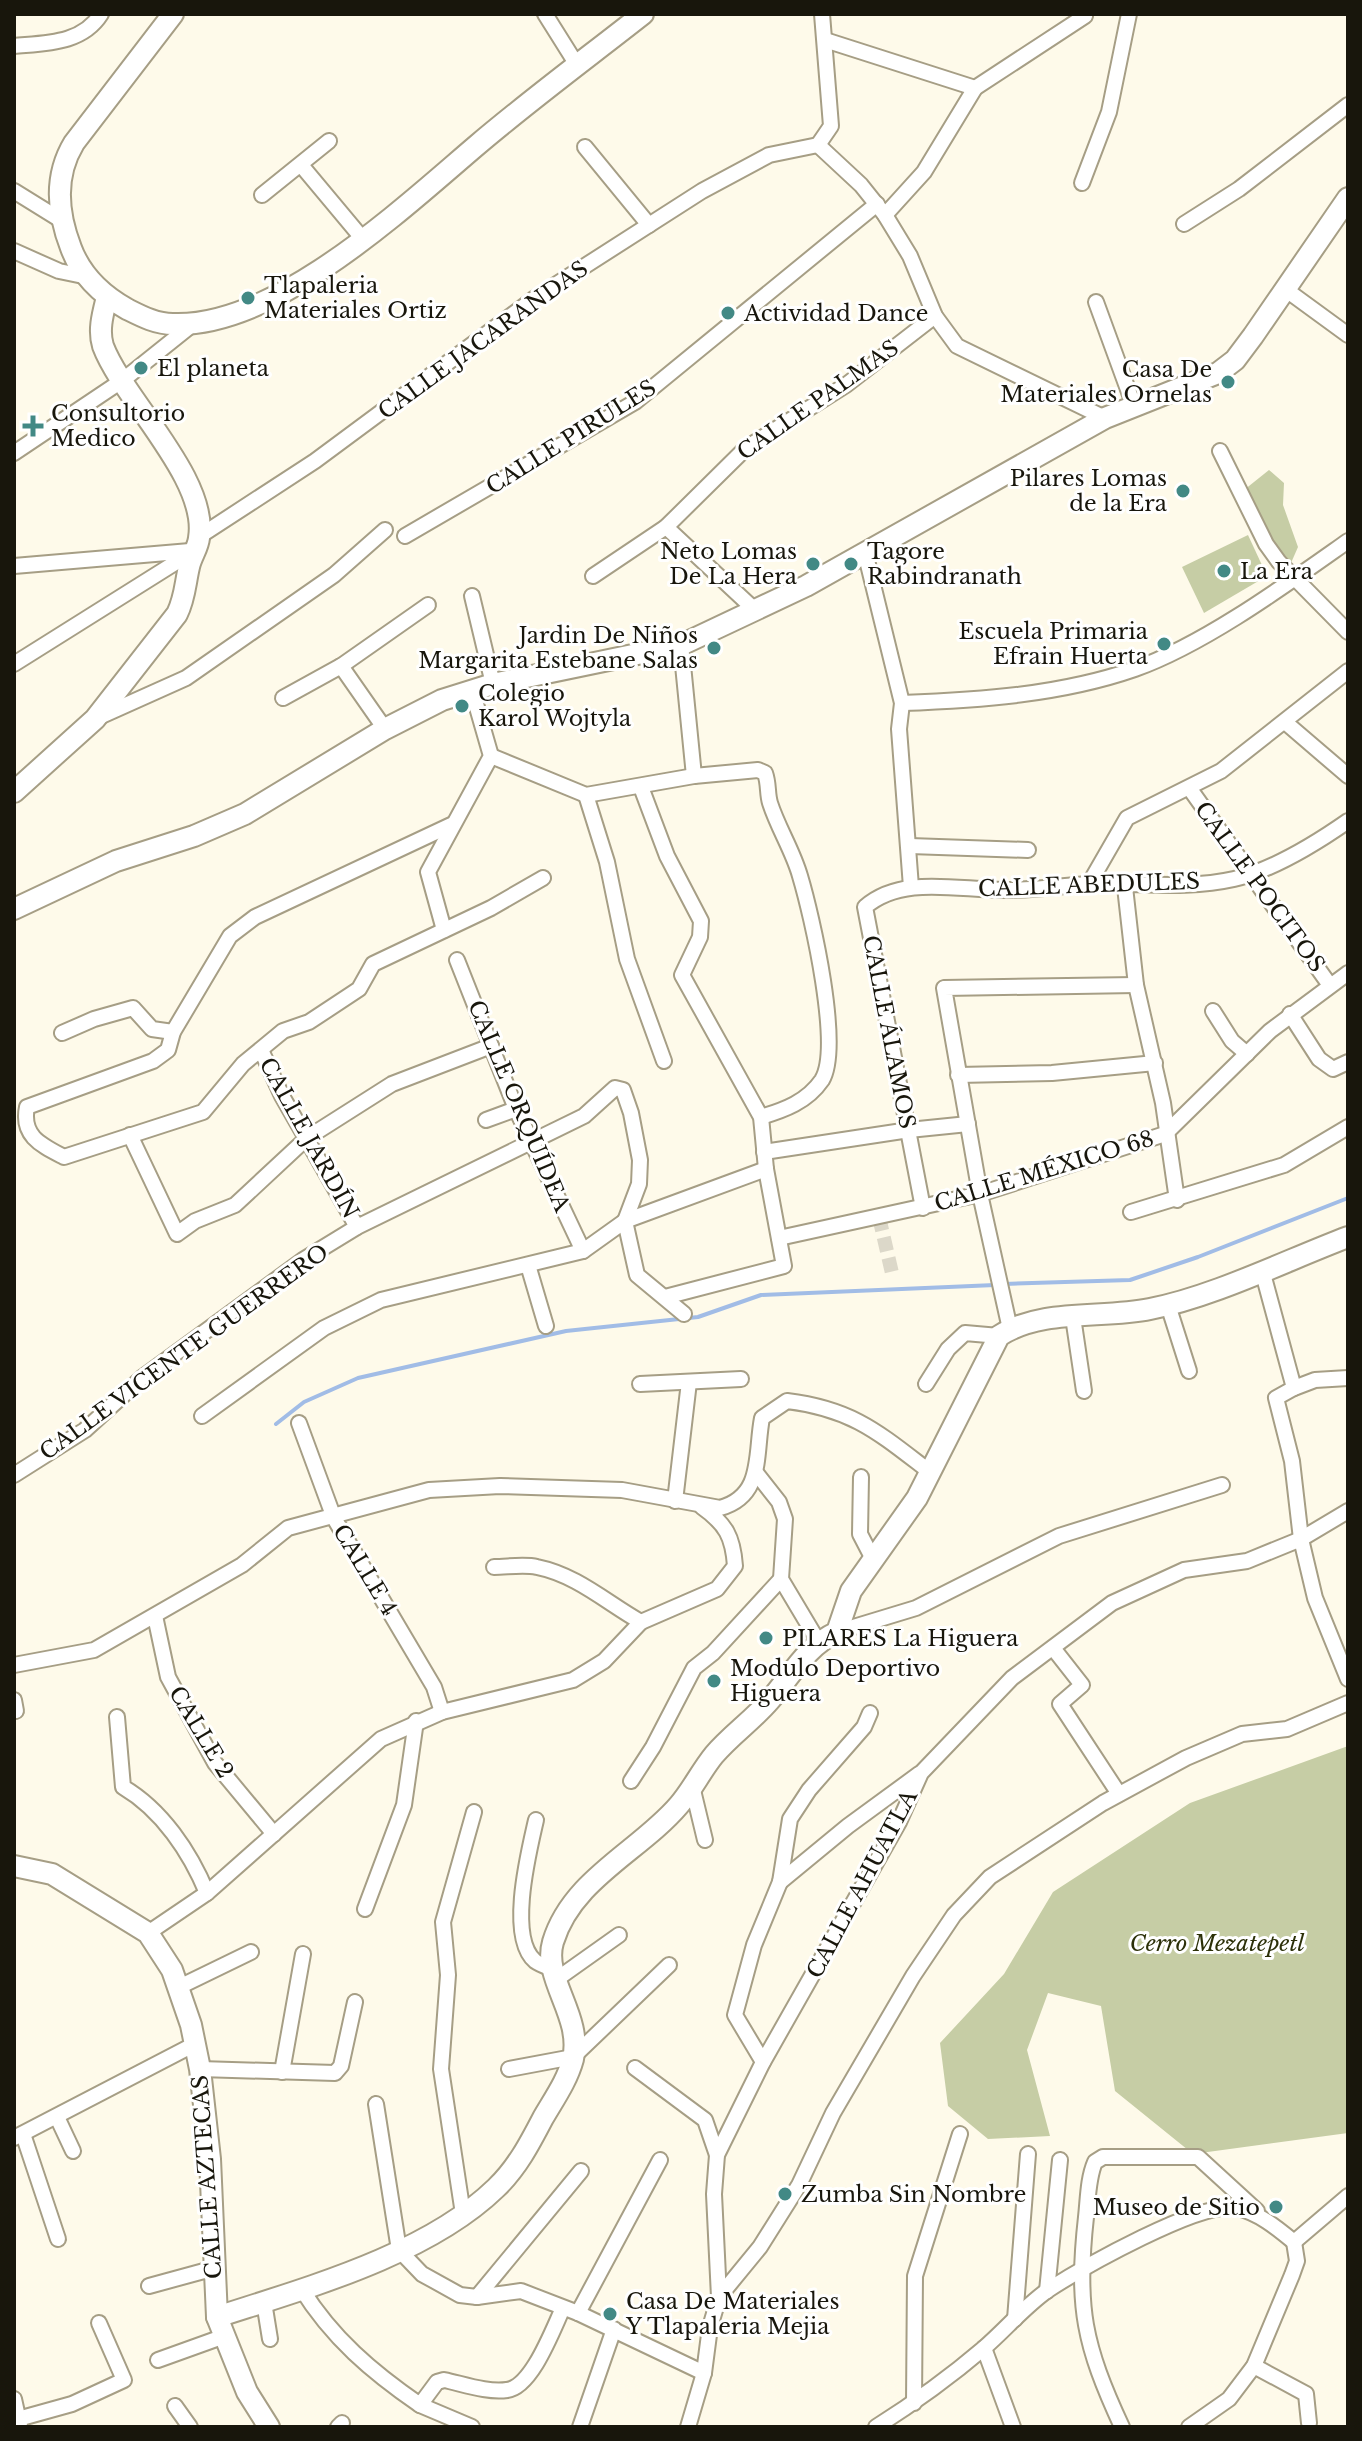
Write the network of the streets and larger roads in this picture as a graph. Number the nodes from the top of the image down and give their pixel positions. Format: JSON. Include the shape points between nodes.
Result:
{"nodes":[{"id":1,"x":101,"y":14,"type":"edge"},
{"id":2,"x":173,"y":14,"type":"edge"},
{"id":3,"x":545,"y":14,"type":"edge"},
{"id":4,"x":643,"y":14,"type":"edge"},
{"id":5,"x":822,"y":14,"type":"edge"},
{"id":6,"x":1129,"y":14,"type":"edge"},
{"id":7,"x":1085,"y":16,"type":"edge"},
{"id":8,"x":825,"y":40,"type":"junction"},
{"id":9,"x":14,"y":46,"type":"edge"},
{"id":10,"x":577,"y":65,"type":"junction"},
{"id":11,"x":975,"y":88,"type":"junction"},
{"id":12,"x":1348,"y":105,"type":"edge"},
{"id":13,"x":329,"y":141,"type":"dead end"},
{"id":14,"x":818,"y":145,"type":"junction"},
{"id":15,"x":585,"y":147,"type":"dead end"},
{"id":16,"x":301,"y":165,"type":"junction"},
{"id":17,"x":1082,"y":183,"type":"dead end"},
{"id":18,"x":14,"y":191,"type":"edge"},
{"id":19,"x":262,"y":195,"type":"dead end"},
{"id":20,"x":1348,"y":198,"type":"edge"},
{"id":21,"x":881,"y":209,"type":"junction"},
{"id":22,"x":64,"y":222,"type":"junction"},
{"id":23,"x":1184,"y":224,"type":"dead end"},
{"id":24,"x":649,"y":225,"type":"junction"},
{"id":25,"x":362,"y":238,"type":"junction"},
{"id":26,"x":14,"y":251,"type":"edge"},
{"id":27,"x":88,"y":277,"type":"junction"},
{"id":28,"x":1285,"y":289,"type":"junction"},
{"id":29,"x":107,"y":297,"type":"junction"},
{"id":30,"x":1096,"y":302,"type":"dead end"},
{"id":31,"x":935,"y":316,"type":"junction"},
{"id":32,"x":193,"y":324,"type":"junction"},
{"id":33,"x":1348,"y":334,"type":"edge"},
{"id":34,"x":123,"y":380,"type":"junction"},
{"id":35,"x":1134,"y":406,"type":"junction"},
{"id":36,"x":1105,"y":418,"type":"junction"},
{"id":37,"x":1220,"y":451,"type":"dead end"},
{"id":38,"x":14,"y":453,"type":"edge"},
{"id":39,"x":666,"y":527,"type":"junction"},
{"id":40,"x":385,"y":530,"type":"dead end"},
{"id":41,"x":405,"y":536,"type":"dead end"},
{"id":42,"x":1348,"y":541,"type":"edge"},
{"id":43,"x":197,"y":543,"type":"junction"},
{"id":44,"x":865,"y":552,"type":"junction"},
{"id":45,"x":14,"y":566,"type":"edge"},
{"id":46,"x":593,"y":576,"type":"dead end"},
{"id":47,"x":1294,"y":576,"type":"junction"},
{"id":48,"x":472,"y":596,"type":"dead end"},
{"id":49,"x":428,"y":605,"type":"dead end"},
{"id":50,"x":756,"y":611,"type":"junction"},
{"id":51,"x":1348,"y":632,"type":"edge"},
{"id":52,"x":681,"y":645,"type":"junction"},
{"id":53,"x":14,"y":664,"type":"edge"},
{"id":54,"x":341,"y":666,"type":"junction"},
{"id":55,"x":1348,"y":671,"type":"edge"},
{"id":56,"x":493,"y":684,"type":"junction"},
{"id":57,"x":472,"y":690,"type":"junction"},
{"id":58,"x":283,"y":698,"type":"dead end"},
{"id":59,"x":902,"y":703,"type":"junction"},
{"id":60,"x":95,"y":719,"type":"junction"},
{"id":61,"x":1285,"y":722,"type":"junction"},
{"id":62,"x":385,"y":729,"type":"junction"},
{"id":63,"x":491,"y":756,"type":"junction"},
{"id":64,"x":694,"y":776,"type":"junction"},
{"id":65,"x":1348,"y":776,"type":"edge"},
{"id":66,"x":641,"y":787,"type":"junction"},
{"id":67,"x":1190,"y":789,"type":"junction"},
{"id":68,"x":14,"y":792,"type":"edge"},
{"id":69,"x":586,"y":795,"type":"junction"},
{"id":70,"x":1348,"y":821,"type":"edge"},
{"id":71,"x":451,"y":825,"type":"junction"},
{"id":72,"x":910,"y":846,"type":"junction"},
{"id":73,"x":1028,"y":850,"type":"dead end"},
{"id":74,"x":1252,"y":873,"type":"junction"},
{"id":75,"x":543,"y":878,"type":"dead end"},
{"id":76,"x":1089,"y":884,"type":"junction"},
{"id":77,"x":911,"y":887,"type":"junction"},
{"id":78,"x":1125,"y":887,"type":"junction"},
{"id":79,"x":14,"y":909,"type":"edge"},
{"id":80,"x":444,"y":930,"type":"junction"},
{"id":81,"x":457,"y":960,"type":"dead end"},
{"id":82,"x":1348,"y":973,"type":"edge"},
{"id":83,"x":1329,"y":984,"type":"junction"},
{"id":84,"x":1136,"y":985,"type":"junction"},
{"id":85,"x":1213,"y":1011,"type":"dead end"},
{"id":86,"x":1290,"y":1014,"type":"junction"},
{"id":87,"x":173,"y":1032,"type":"junction"},
{"id":88,"x":62,"y":1033,"type":"dead end"},
{"id":89,"x":491,"y":1046,"type":"junction"},
{"id":90,"x":261,"y":1050,"type":"junction"},
{"id":91,"x":1247,"y":1054,"type":"junction"},
{"id":92,"x":664,"y":1061,"type":"dead end"},
{"id":93,"x":1348,"y":1062,"type":"edge"},
{"id":94,"x":1155,"y":1063,"type":"junction"},
{"id":95,"x":958,"y":1075,"type":"junction"},
{"id":96,"x":516,"y":1109,"type":"junction"},
{"id":97,"x":761,"y":1117,"type":"junction"},
{"id":98,"x":486,"y":1120,"type":"dead end"},
{"id":99,"x":968,"y":1124,"type":"junction"},
{"id":100,"x":1348,"y":1127,"type":"edge"},
{"id":101,"x":909,"y":1130,"type":"junction"},
{"id":102,"x":1165,"y":1134,"type":"junction"},
{"id":103,"x":130,"y":1135,"type":"junction"},
{"id":104,"x":307,"y":1138,"type":"junction"},
{"id":105,"x":534,"y":1144,"type":"junction"},
{"id":106,"x":764,"y":1152,"type":"junction"},
{"id":107,"x":766,"y":1169,"type":"junction"},
{"id":108,"x":980,"y":1194,"type":"junction"},
{"id":109,"x":1177,"y":1200,"type":"junction"},
{"id":110,"x":923,"y":1208,"type":"junction"},
{"id":111,"x":1131,"y":1212,"type":"dead end"},
{"id":112,"x":625,"y":1221,"type":"junction"},
{"id":113,"x":357,"y":1227,"type":"junction"},
{"id":114,"x":1348,"y":1237,"type":"edge"},
{"id":115,"x":779,"y":1238,"type":"junction"},
{"id":116,"x":583,"y":1251,"type":"junction"},
{"id":117,"x":528,"y":1265,"type":"junction"},
{"id":118,"x":1262,"y":1270,"type":"junction"},
{"id":119,"x":665,"y":1297,"type":"junction"},
{"id":120,"x":1168,"y":1305,"type":"junction"},
{"id":121,"x":684,"y":1314,"type":"dead end"},
{"id":122,"x":1073,"y":1317,"type":"junction"},
{"id":123,"x":546,"y":1326,"type":"dead end"},
{"id":124,"x":1005,"y":1332,"type":"junction"},
{"id":125,"x":1189,"y":1371,"type":"dead end"},
{"id":126,"x":1348,"y":1378,"type":"edge"},
{"id":127,"x":741,"y":1379,"type":"dead end"},
{"id":128,"x":689,"y":1382,"type":"junction"},
{"id":129,"x":640,"y":1384,"type":"dead end"},
{"id":130,"x":926,"y":1384,"type":"dead end"},
{"id":131,"x":1294,"y":1388,"type":"junction"},
{"id":132,"x":1084,"y":1391,"type":"dead end"},
{"id":133,"x":202,"y":1416,"type":"dead end"},
{"id":134,"x":299,"y":1423,"type":"dead end"},
{"id":135,"x":930,"y":1472,"type":"junction"},
{"id":136,"x":757,"y":1474,"type":"junction"},
{"id":137,"x":14,"y":1475,"type":"edge"},
{"id":138,"x":861,"y":1477,"type":"dead end"},
{"id":139,"x":1222,"y":1485,"type":"dead end"},
{"id":140,"x":675,"y":1501,"type":"junction"},
{"id":141,"x":699,"y":1505,"type":"junction"},
{"id":142,"x":1348,"y":1511,"type":"edge"},
{"id":143,"x":334,"y":1518,"type":"junction"},
{"id":144,"x":1301,"y":1539,"type":"junction"},
{"id":145,"x":873,"y":1559,"type":"junction"},
{"id":146,"x":494,"y":1567,"type":"dead end"},
{"id":147,"x":781,"y":1579,"type":"junction"},
{"id":148,"x":155,"y":1616,"type":"junction"},
{"id":149,"x":641,"y":1622,"type":"junction"},
{"id":150,"x":828,"y":1636,"type":"junction"},
{"id":151,"x":1053,"y":1648,"type":"junction"},
{"id":152,"x":14,"y":1665,"type":"edge"},
{"id":153,"x":1348,"y":1679,"type":"edge"},
{"id":154,"x":1348,"y":1703,"type":"edge"},
{"id":155,"x":442,"y":1712,"type":"junction"},
{"id":156,"x":870,"y":1713,"type":"dead end"},
{"id":157,"x":117,"y":1717,"type":"dead end"},
{"id":158,"x":416,"y":1721,"type":"junction"},
{"id":159,"x":921,"y":1773,"type":"junction"},
{"id":160,"x":631,"y":1781,"type":"dead end"},
{"id":161,"x":692,"y":1786,"type":"junction"},
{"id":162,"x":1119,"y":1794,"type":"junction"},
{"id":163,"x":474,"y":1812,"type":"dead end"},
{"id":164,"x":536,"y":1820,"type":"dead end"},
{"id":165,"x":274,"y":1834,"type":"junction"},
{"id":166,"x":705,"y":1840,"type":"dead end"},
{"id":167,"x":14,"y":1866,"type":"edge"},
{"id":168,"x":780,"y":1882,"type":"junction"},
{"id":169,"x":207,"y":1893,"type":"junction"},
{"id":170,"x":365,"y":1909,"type":"dead end"},
{"id":171,"x":148,"y":1933,"type":"junction"},
{"id":172,"x":619,"y":1935,"type":"dead end"},
{"id":173,"x":251,"y":1952,"type":"dead end"},
{"id":174,"x":303,"y":1954,"type":"dead end"},
{"id":175,"x":669,"y":1965,"type":"dead end"},
{"id":176,"x":554,"y":1974,"type":"junction"},
{"id":177,"x":179,"y":1987,"type":"junction"},
{"id":178,"x":355,"y":2002,"type":"dead end"},
{"id":179,"x":195,"y":2044,"type":"junction"},
{"id":180,"x":573,"y":2057,"type":"junction"},
{"id":181,"x":763,"y":2062,"type":"junction"},
{"id":182,"x":635,"y":2068,"type":"dead end"},
{"id":183,"x":200,"y":2069,"type":"junction"},
{"id":184,"x":509,"y":2069,"type":"dead end"},
{"id":185,"x":282,"y":2072,"type":"junction"},
{"id":186,"x":376,"y":2104,"type":"dead end"},
{"id":187,"x":57,"y":2117,"type":"junction"},
{"id":188,"x":960,"y":2134,"type":"dead end"},
{"id":189,"x":18,"y":2136,"type":"edge"},
{"id":190,"x":73,"y":2151,"type":"dead end"},
{"id":191,"x":1028,"y":2154,"type":"dead end"},
{"id":192,"x":717,"y":2155,"type":"junction"},
{"id":193,"x":660,"y":2160,"type":"dead end"},
{"id":194,"x":1060,"y":2160,"type":"dead end"},
{"id":195,"x":581,"y":2171,"type":"dead end"},
{"id":196,"x":1348,"y":2196,"type":"edge"},
{"id":197,"x":463,"y":2214,"type":"junction"},
{"id":198,"x":1270,"y":2222,"type":"junction"},
{"id":199,"x":58,"y":2239,"type":"dead end"},
{"id":200,"x":1294,"y":2242,"type":"junction"},
{"id":201,"x":399,"y":2250,"type":"junction"},
{"id":202,"x":215,"y":2268,"type":"junction"},
{"id":203,"x":1079,"y":2274,"type":"junction"},
{"id":204,"x":149,"y":2286,"type":"dead end"},
{"id":205,"x":301,"y":2288,"type":"junction"},
{"id":206,"x":1047,"y":2291,"type":"junction"},
{"id":207,"x":477,"y":2297,"type":"junction"},
{"id":208,"x":719,"y":2297,"type":"junction"},
{"id":209,"x":264,"y":2302,"type":"junction"},
{"id":210,"x":563,"y":2308,"type":"junction"},
{"id":211,"x":578,"y":2313,"type":"junction"},
{"id":212,"x":1015,"y":2319,"type":"junction"},
{"id":213,"x":99,"y":2323,"type":"dead end"},
{"id":214,"x":219,"y":2327,"type":"junction"},
{"id":215,"x":614,"y":2329,"type":"junction"},
{"id":216,"x":270,"y":2339,"type":"dead end"},
{"id":217,"x":984,"y":2348,"type":"junction"},
{"id":218,"x":158,"y":2360,"type":"dead end"},
{"id":219,"x":1254,"y":2366,"type":"junction"},
{"id":220,"x":704,"y":2373,"type":"junction"},
{"id":221,"x":14,"y":2399,"type":"edge"},
{"id":222,"x":914,"y":2403,"type":"junction"},
{"id":223,"x":420,"y":2405,"type":"junction"},
{"id":224,"x":175,"y":2406,"type":"dead end"},
{"id":225,"x":19,"y":2423,"type":"edge"},
{"id":226,"x":1309,"y":2423,"type":"dead end"},
{"id":227,"x":190,"y":2427,"type":"edge"},
{"id":228,"x":269,"y":2427,"type":"edge"},
{"id":229,"x":472,"y":2427,"type":"edge"},
{"id":230,"x":580,"y":2427,"type":"edge"},
{"id":231,"x":688,"y":2427,"type":"edge"},
{"id":232,"x":876,"y":2427,"type":"edge"},
{"id":233,"x":1013,"y":2427,"type":"edge"},
{"id":234,"x":1122,"y":2427,"type":"edge"},
{"id":235,"x":1189,"y":2427,"type":"edge"}],
"edges":[{"from":1,"to":9,"type":"street","via":[[87,31],[60,41]]},
{"from":2,"to":22,"type":"street","via":[[65,157],[58,186]]},
{"from":3,"to":10,"type":"street"},
{"from":4,"to":10,"type":"street"},
{"from":5,"to":8,"type":"street"},
{"from":6,"to":17,"type":"street","via":[[1109,112]]},
{"from":7,"to":11,"type":"street"},
{"from":8,"to":11,"type":"street"},
{"from":8,"to":14,"type":"street","via":[[831,126]]},
{"from":10,"to":25,"type":"street"},
{"from":11,"to":21,"type":"street","name":"CALLE PIRULES","via":[[924,172]]},
{"from":12,"to":23,"type":"street"},
{"from":13,"to":16,"type":"street"},
{"from":14,"to":21,"type":"street"},
{"from":14,"to":24,"type":"street","name":"CALLE JACARANDAS","via":[[769,155]]},
{"from":15,"to":24,"type":"street"},
{"from":16,"to":19,"type":"street"},
{"from":16,"to":25,"type":"street"},
{"from":18,"to":22,"type":"street"},
{"from":20,"to":28,"type":"street"},
{"from":21,"to":31,"type":"street","via":[[910,256]]},
{"from":21,"to":41,"type":"street","name":"CALLE PIRULES","via":[[635,402]]},
{"from":22,"to":27,"type":"street"},
{"from":24,"to":43,"type":"street","name":"CALLE JACARANDAS","via":[[535,298]]},
{"from":25,"to":32,"type":"street","via":[[292,288]]},
{"from":26,"to":27,"type":"street"},
{"from":27,"to":29,"type":"street"},
{"from":28,"to":33,"type":"street"},
{"from":28,"to":35,"type":"street","via":[[1235,360],[1218,373]]},
{"from":29,"to":32,"type":"street","via":[[146,319]]},
{"from":29,"to":34,"type":"street","via":[[101,319],[103,346]]},
{"from":30,"to":35,"type":"street"},
{"from":31,"to":36,"type":"street","via":[[957,346]]},
{"from":31,"to":39,"type":"street","name":"CALLE PALMAS","via":[[846,385],[746,448]]},
{"from":32,"to":34,"type":"street"},
{"from":34,"to":38,"type":"street"},
{"from":34,"to":43,"type":"street","via":[[170,451],[191,495]]},
{"from":35,"to":36,"type":"street"},
{"from":36,"to":44,"type":"street"},
{"from":37,"to":47,"type":"street","via":[[1266,544]]},
{"from":39,"to":46,"type":"street","name":"CALLE PALMAS"},
{"from":39,"to":50,"type":"street"},
{"from":40,"to":60,"type":"street","via":[[334,575],[186,678]]},
{"from":42,"to":47,"type":"street"},
{"from":43,"to":45,"type":"street"},
{"from":43,"to":53,"type":"street","name":"CALLE JACARANDAS"},
{"from":43,"to":60,"type":"street","via":[[177,614]]},
{"from":44,"to":50,"type":"street"},
{"from":44,"to":59,"type":"street"},
{"from":47,"to":51,"type":"street"},
{"from":47,"to":59,"type":"street","via":[[1232,620],[1136,668],[1018,696]]},
{"from":48,"to":56,"type":"street"},
{"from":49,"to":54,"type":"street"},
{"from":50,"to":52,"type":"street"},
{"from":52,"to":56,"type":"street"},
{"from":52,"to":64,"type":"street"},
{"from":54,"to":58,"type":"street"},
{"from":54,"to":62,"type":"street"},
{"from":55,"to":61,"type":"street"},
{"from":56,"to":57,"type":"street"},
{"from":57,"to":62,"type":"street"},
{"from":57,"to":63,"type":"street"},
{"from":59,"to":72,"type":"street","via":[[899,729]]},
{"from":60,"to":68,"type":"street"},
{"from":61,"to":65,"type":"street"},
{"from":61,"to":67,"type":"street"},
{"from":62,"to":79,"type":"street","via":[[245,814],[116,861]]},
{"from":63,"to":69,"type":"street"},
{"from":63,"to":71,"type":"street"},
{"from":64,"to":66,"type":"street"},
{"from":64,"to":97,"type":"street","via":[[765,773],[769,801],[801,877],[815,940],[831,1054],[822,1079],[806,1098]]},
{"from":66,"to":69,"type":"street"},
{"from":66,"to":97,"type":"street","via":[[667,856],[701,921],[700,937],[682,975]]},
{"from":67,"to":74,"type":"street","name":"CALLE POCITOS"},
{"from":67,"to":76,"type":"street","via":[[1127,818]]},
{"from":69,"to":92,"type":"street","via":[[607,862],[627,959]]},
{"from":70,"to":74,"type":"street","name":"CALLE ABEDULES"},
{"from":71,"to":80,"type":"street","via":[[428,872]]},
{"from":71,"to":87,"type":"street","via":[[255,917],[230,936]]},
{"from":72,"to":73,"type":"street"},
{"from":72,"to":77,"type":"street"},
{"from":74,"to":78,"type":"street","name":"CALLE ABEDULES","via":[[1162,888]]},
{"from":74,"to":83,"type":"street","name":"CALLE POCITOS"},
{"from":75,"to":80,"type":"street"},
{"from":76,"to":77,"type":"street","name":"CALLE ABEDULES","via":[[1005,890]]},
{"from":76,"to":78,"type":"street","name":"CALLE ABEDULES"},
{"from":77,"to":101,"type":"street","name":"CALLE ÁLAMOS","via":[[873,899],[865,907]]},
{"from":78,"to":84,"type":"street"},
{"from":80,"to":90,"type":"street","via":[[373,964],[359,989],[309,1022],[283,1031]]},
{"from":81,"to":89,"type":"street","name":"CALLE ORQUÍDEA"},
{"from":82,"to":83,"type":"street","name":"CALLE MÉXICO 68"},
{"from":83,"to":86,"type":"street","name":"CALLE MÉXICO 68"},
{"from":84,"to":94,"type":"street"},
{"from":84,"to":95,"type":"street","via":[[944,988]]},
{"from":85,"to":91,"type":"street"},
{"from":86,"to":91,"type":"street","name":"CALLE MÉXICO 68"},
{"from":86,"to":93,"type":"street","via":[[1323,1063],[1333,1069]]},
{"from":87,"to":88,"type":"street","via":[[152,1029],[133,1008]]},
{"from":87,"to":103,"type":"street","via":[[168,1050],[153,1061],[27,1107],[24,1121],[31,1137],[64,1157]]},
{"from":89,"to":96,"type":"street","name":"CALLE ORQUÍDEA"},
{"from":89,"to":104,"type":"street","via":[[392,1084]]},
{"from":90,"to":103,"type":"street","via":[[203,1112]]},
{"from":90,"to":104,"type":"street","name":"CALLE JARDÍN"},
{"from":91,"to":102,"type":"street","name":"CALLE MÉXICO 68"},
{"from":94,"to":95,"type":"street"},
{"from":94,"to":102,"type":"street"},
{"from":95,"to":99,"type":"street"},
{"from":96,"to":98,"type":"street"},
{"from":96,"to":105,"type":"street","name":"CALLE ORQUÍDEA"},
{"from":97,"to":106,"type":"street"},
{"from":99,"to":101,"type":"street"},
{"from":99,"to":108,"type":"street"},
{"from":100,"to":109,"type":"street","via":[[1284,1165]]},
{"from":101,"to":106,"type":"street"},
{"from":101,"to":110,"type":"street","name":"CALLE ÁLAMOS"},
{"from":102,"to":108,"type":"street","name":"CALLE MÉXICO 68"},
{"from":102,"to":109,"type":"street"},
{"from":103,"to":104,"type":"street","via":[[177,1234],[235,1205]]},
{"from":104,"to":113,"type":"street","name":"CALLE JARDÍN"},
{"from":105,"to":112,"type":"street","name":"CALLE VICENTE GUERRERO","via":[[584,1116],[615,1088],[623,1090],[640,1160],[639,1184]]},
{"from":105,"to":113,"type":"street","name":"CALLE VICENTE GUERRERO"},
{"from":105,"to":116,"type":"street","name":"CALLE ORQUÍDEA"},
{"from":106,"to":107,"type":"street"},
{"from":107,"to":112,"type":"street"},
{"from":107,"to":115,"type":"street"},
{"from":108,"to":110,"type":"street","name":"CALLE MÉXICO 68"},
{"from":108,"to":124,"type":"street","via":[[1004,1299]]},
{"from":109,"to":111,"type":"street"},
{"from":110,"to":115,"type":"street","name":"CALLE MÉXICO 68"},
{"from":112,"to":116,"type":"street"},
{"from":112,"to":119,"type":"street","via":[[637,1275]]},
{"from":113,"to":137,"type":"street","name":"CALLE VICENTE GUERRERO","via":[[143,1377],[85,1430]]},
{"from":114,"to":118,"type":"street"},
{"from":115,"to":119,"type":"street","via":[[784,1266]]},
{"from":116,"to":117,"type":"street"},
{"from":117,"to":123,"type":"street"},
{"from":117,"to":133,"type":"street","via":[[381,1300],[324,1328]]},
{"from":118,"to":120,"type":"street"},
{"from":118,"to":131,"type":"street"},
{"from":119,"to":121,"type":"street"},
{"from":120,"to":122,"type":"street"},
{"from":120,"to":125,"type":"street"},
{"from":122,"to":124,"type":"street"},
{"from":122,"to":132,"type":"street"},
{"from":124,"to":130,"type":"street","via":[[965,1333]]},
{"from":124,"to":135,"type":"street"},
{"from":126,"to":131,"type":"street","via":[[1315,1380]]},
{"from":127,"to":128,"type":"street"},
{"from":128,"to":129,"type":"street"},
{"from":128,"to":140,"type":"street"},
{"from":131,"to":144,"type":"street","via":[[1276,1398],[1292,1461]]},
{"from":134,"to":143,"type":"street","name":"CALLE 4"},
{"from":135,"to":136,"type":"street","via":[[855,1418],[824,1405],[787,1401],[762,1418]]},
{"from":135,"to":145,"type":"street"},
{"from":136,"to":141,"type":"street","via":[[736,1504]]},
{"from":136,"to":147,"type":"street","via":[[785,1519]]},
{"from":138,"to":145,"type":"street","via":[[860,1534]]},
{"from":139,"to":150,"type":"street","via":[[1059,1536],[916,1608]]},
{"from":140,"to":141,"type":"street"},
{"from":140,"to":143,"type":"street","via":[[622,1490],[500,1486],[429,1490]]},
{"from":141,"to":149,"type":"street","via":[[726,1525],[735,1566],[717,1589]]},
{"from":142,"to":144,"type":"street","name":"CALLE AHUATLA"},
{"from":143,"to":148,"type":"street","via":[[288,1528],[242,1565]]},
{"from":143,"to":155,"type":"street","name":"CALLE 4","via":[[434,1687]]},
{"from":144,"to":151,"type":"street","name":"CALLE AHUATLA","via":[[1247,1561],[1184,1570],[1148,1584],[1112,1603]]},
{"from":144,"to":153,"type":"street","via":[[1315,1598]]},
{"from":145,"to":150,"type":"street"},
{"from":146,"to":149,"type":"street","via":[[535,1566],[583,1583]]},
{"from":147,"to":150,"type":"street"},
{"from":147,"to":160,"type":"street","via":[[694,1668]]},
{"from":148,"to":152,"type":"street","via":[[94,1650]]},
{"from":148,"to":165,"type":"street","name":"CALLE 2","via":[[168,1677],[208,1751]]},
{"from":149,"to":155,"type":"street","via":[[604,1661],[573,1680]]},
{"from":150,"to":161,"type":"street"},
{"from":151,"to":159,"type":"street","name":"CALLE AHUATLA","via":[[1012,1678]]},
{"from":151,"to":162,"type":"street","via":[[1082,1685],[1060,1704]]},
{"from":154,"to":162,"type":"street","via":[[1287,1729],[1242,1734]]},
{"from":155,"to":158,"type":"street"},
{"from":156,"to":168,"type":"street","via":[[790,1819]]},
{"from":157,"to":169,"type":"street","via":[[123,1787],[157,1813],[191,1854]]},
{"from":158,"to":165,"type":"street","via":[[381,1739]]},
{"from":158,"to":170,"type":"street","via":[[404,1805]]},
{"from":159,"to":168,"type":"street"},
{"from":159,"to":181,"type":"street","name":"CALLE AHUATLA","via":[[899,1822]]},
{"from":161,"to":166,"type":"street"},
{"from":161,"to":176,"type":"street","via":[[644,1839],[601,1871],[570,1910],[552,1942]]},
{"from":162,"to":208,"type":"street","via":[[990,1877],[954,1915],[875,2036],[776,2223]]},
{"from":163,"to":197,"type":"street","via":[[443,1922],[448,1975],[441,2069]]},
{"from":164,"to":176,"type":"street","via":[[523,1877],[523,1923],[527,1949]]},
{"from":165,"to":169,"type":"street"},
{"from":167,"to":171,"type":"street","name":"CALLE AZTECAS","via":[[52,1874]]},
{"from":168,"to":181,"type":"street","via":[[754,1945],[735,2015]]},
{"from":169,"to":171,"type":"street"},
{"from":171,"to":177,"type":"street","name":"CALLE AZTECAS"},
{"from":172,"to":176,"type":"street"},
{"from":173,"to":177,"type":"street"},
{"from":174,"to":185,"type":"street"},
{"from":175,"to":180,"type":"street"},
{"from":176,"to":180,"type":"street","via":[[570,2011]]},
{"from":177,"to":179,"type":"street","name":"CALLE AZTECAS"},
{"from":178,"to":185,"type":"street","via":[[335,2073]]},
{"from":179,"to":183,"type":"street","name":"CALLE AZTECAS"},
{"from":179,"to":187,"type":"street"},
{"from":180,"to":184,"type":"street"},
{"from":180,"to":197,"type":"street","via":[[525,2153],[496,2188]]},
{"from":181,"to":192,"type":"street","name":"CALLE AHUATLA"},
{"from":182,"to":192,"type":"street","via":[[705,2120]]},
{"from":183,"to":185,"type":"street"},
{"from":183,"to":202,"type":"street","name":"CALLE AZTECAS"},
{"from":186,"to":201,"type":"street"},
{"from":187,"to":189,"type":"street"},
{"from":187,"to":190,"type":"street"},
{"from":188,"to":222,"type":"street","via":[[915,2276]]},
{"from":189,"to":199,"type":"street"},
{"from":191,"to":212,"type":"street"},
{"from":192,"to":208,"type":"street","name":"CALLE AHUATLA"},
{"from":193,"to":211,"type":"street"},
{"from":194,"to":206,"type":"street"},
{"from":195,"to":207,"type":"street"},
{"from":196,"to":200,"type":"street"},
{"from":197,"to":201,"type":"street"},
{"from":198,"to":200,"type":"street"},
{"from":198,"to":203,"type":"street","via":[[1234,2207],[1203,2210]]},
{"from":198,"to":203,"type":"street","via":[[1198,2157],[1103,2157],[1091,2170]]},
{"from":200,"to":219,"type":"street","via":[[1297,2261]]},
{"from":201,"to":205,"type":"street"},
{"from":201,"to":207,"type":"street","via":[[441,2286]]},
{"from":202,"to":204,"type":"street"},
{"from":202,"to":214,"type":"street","name":"CALLE AZTECAS"},
{"from":203,"to":206,"type":"street"},
{"from":203,"to":234,"type":"street","via":[[1082,2319]]},
{"from":205,"to":209,"type":"street"},
{"from":205,"to":223,"type":"street","via":[[334,2335],[377,2376]]},
{"from":206,"to":212,"type":"street"},
{"from":207,"to":210,"type":"street","via":[[521,2291]]},
{"from":208,"to":220,"type":"street","name":"CALLE AHUATLA"},
{"from":209,"to":214,"type":"street"},
{"from":209,"to":216,"type":"street"},
{"from":210,"to":211,"type":"street"},
{"from":210,"to":223,"type":"street","via":[[520,2386],[507,2390],[444,2380]]},
{"from":211,"to":215,"type":"street"},
{"from":212,"to":217,"type":"street"},
{"from":213,"to":225,"type":"street","via":[[124,2380]]},
{"from":214,"to":218,"type":"street"},
{"from":214,"to":228,"type":"street","name":"CALLE AZTECAS","via":[[247,2392]]},
{"from":215,"to":220,"type":"street"},
{"from":215,"to":230,"type":"street"},
{"from":217,"to":222,"type":"street"},
{"from":217,"to":233,"type":"street"},
{"from":219,"to":226,"type":"street","via":[[1306,2394]]},
{"from":219,"to":235,"type":"street","via":[[1229,2399]]},
{"from":220,"to":231,"type":"street","name":"CALLE AHUATLA"},
{"from":221,"to":225,"type":"street"},
{"from":222,"to":232,"type":"street"},
{"from":223,"to":229,"type":"street"},
{"from":224,"to":227,"type":"street"}]}
